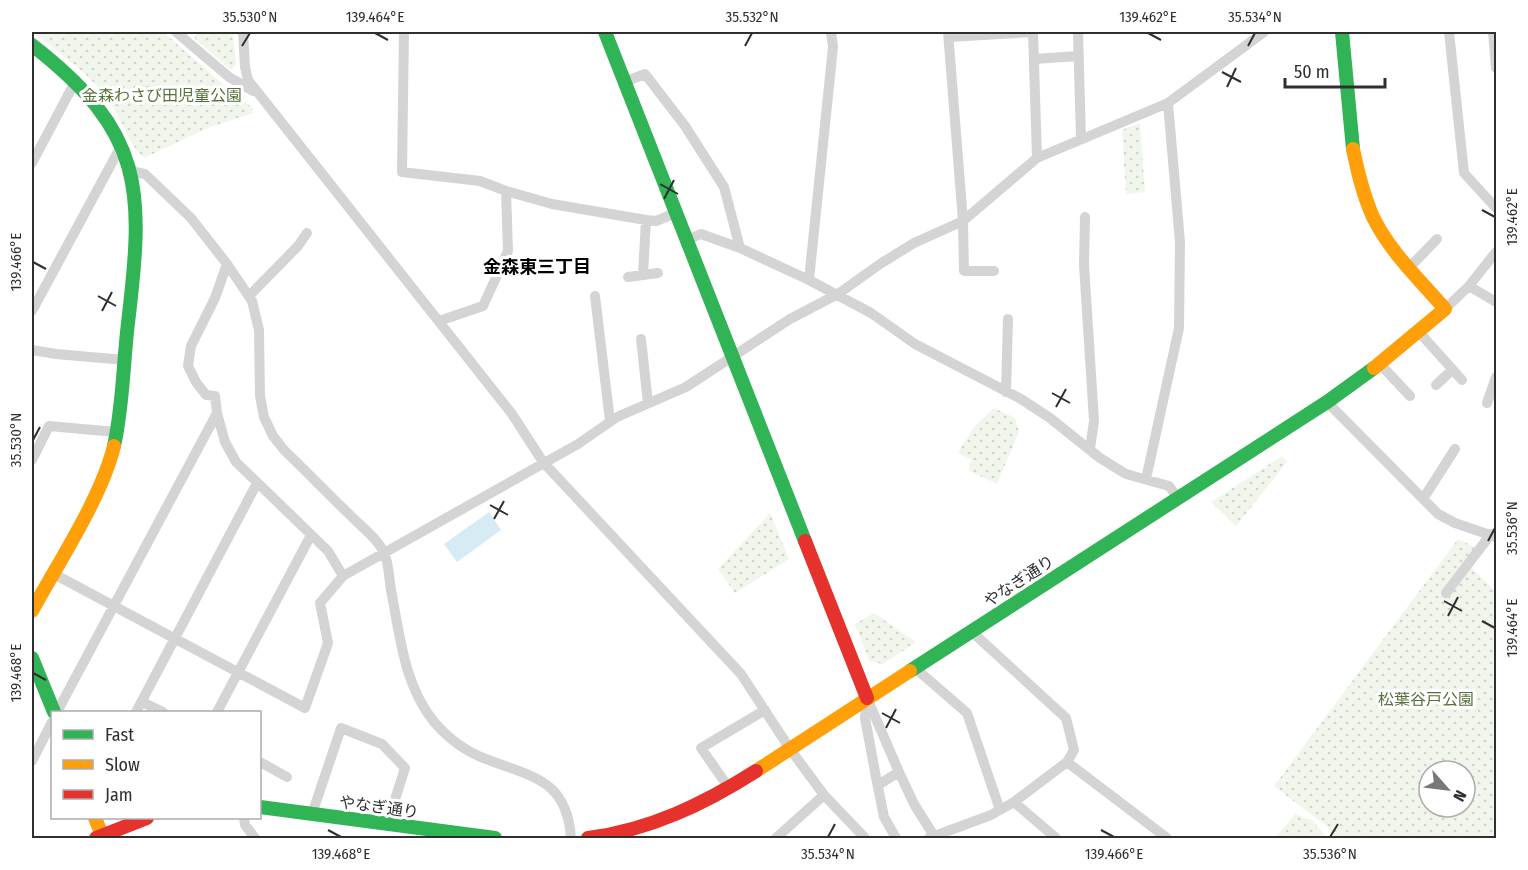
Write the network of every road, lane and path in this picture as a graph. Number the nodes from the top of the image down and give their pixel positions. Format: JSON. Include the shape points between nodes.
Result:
{"nodes":[{"id":1,"x":176,"y":32,"type":"edge"},
{"id":2,"x":243,"y":32,"type":"edge"},
{"id":3,"x":404,"y":32,"type":"edge"},
{"id":4,"x":605,"y":32,"type":"edge"},
{"id":5,"x":831,"y":32,"type":"edge"},
{"id":6,"x":1033,"y":32,"type":"edge"},
{"id":7,"x":1078,"y":32,"type":"edge"},
{"id":8,"x":1264,"y":32,"type":"edge"},
{"id":9,"x":1342,"y":32,"type":"edge"},
{"id":10,"x":1449,"y":32,"type":"edge"},
{"id":11,"x":1493,"y":32,"type":"edge"},
{"id":12,"x":949,"y":34,"type":"edge"},
{"id":13,"x":32,"y":45,"type":"edge"},
{"id":14,"x":1079,"y":56,"type":"junction"},
{"id":15,"x":1034,"y":59,"type":"junction"},
{"id":16,"x":1497,"y":69,"type":"edge"},
{"id":17,"x":76,"y":80,"type":"junction"},
{"id":18,"x":624,"y":82,"type":"junction"},
{"id":19,"x":259,"y":94,"type":"junction"},
{"id":20,"x":1168,"y":103,"type":"junction"},
{"id":21,"x":1081,"y":139,"type":"junction"},
{"id":22,"x":121,"y":146,"type":"junction"},
{"id":23,"x":1037,"y":158,"type":"junction"},
{"id":24,"x":32,"y":163,"type":"edge"},
{"id":25,"x":130,"y":171,"type":"junction"},
{"id":26,"x":506,"y":191,"type":"junction"},
{"id":27,"x":1497,"y":208,"type":"edge"},
{"id":28,"x":676,"y":213,"type":"junction"},
{"id":29,"x":1085,"y":217,"type":"dead end"},
{"id":30,"x":646,"y":220,"type":"junction"},
{"id":31,"x":963,"y":221,"type":"junction"},
{"id":32,"x":307,"y":233,"type":"dead end"},
{"id":33,"x":1437,"y":239,"type":"dead end"},
{"id":34,"x":687,"y":240,"type":"junction"},
{"id":35,"x":740,"y":248,"type":"junction"},
{"id":36,"x":1497,"y":252,"type":"edge"},
{"id":37,"x":227,"y":264,"type":"junction"},
{"id":38,"x":1410,"y":267,"type":"junction"},
{"id":39,"x":994,"y":271,"type":"dead end"},
{"id":40,"x":658,"y":273,"type":"dead end"},
{"id":41,"x":643,"y":275,"type":"junction"},
{"id":42,"x":628,"y":277,"type":"dead end"},
{"id":43,"x":809,"y":279,"type":"junction"},
{"id":44,"x":1469,"y":286,"type":"junction"},
{"id":45,"x":838,"y":294,"type":"junction"},
{"id":46,"x":249,"y":296,"type":"junction"},
{"id":47,"x":595,"y":296,"type":"dead end"},
{"id":48,"x":1497,"y":302,"type":"edge"},
{"id":49,"x":1445,"y":309,"type":"junction"},
{"id":50,"x":32,"y":311,"type":"edge"},
{"id":51,"x":1008,"y":319,"type":"dead end"},
{"id":52,"x":439,"y":321,"type":"junction"},
{"id":53,"x":1419,"y":332,"type":"junction"},
{"id":54,"x":641,"y":339,"type":"dead end"},
{"id":55,"x":32,"y":350,"type":"edge"},
{"id":56,"x":733,"y":356,"type":"junction"},
{"id":57,"x":125,"y":360,"type":"junction"},
{"id":58,"x":1380,"y":364,"type":"junction"},
{"id":59,"x":1452,"y":370,"type":"junction"},
{"id":60,"x":1462,"y":380,"type":"dead end"},
{"id":61,"x":1496,"y":382,"type":"edge"},
{"id":62,"x":1436,"y":385,"type":"dead end"},
{"id":63,"x":1006,"y":392,"type":"junction"},
{"id":64,"x":1410,"y":396,"type":"dead end"},
{"id":65,"x":1327,"y":402,"type":"junction"},
{"id":66,"x":648,"y":403,"type":"junction"},
{"id":67,"x":1487,"y":403,"type":"dead end"},
{"id":68,"x":217,"y":414,"type":"junction"},
{"id":69,"x":610,"y":421,"type":"junction"},
{"id":70,"x":116,"y":432,"type":"junction"},
{"id":71,"x":1455,"y":449,"type":"dead end"},
{"id":72,"x":1090,"y":450,"type":"junction"},
{"id":73,"x":32,"y":460,"type":"edge"},
{"id":74,"x":543,"y":462,"type":"junction"},
{"id":75,"x":1146,"y":479,"type":"junction"},
{"id":76,"x":257,"y":483,"type":"junction"},
{"id":77,"x":1178,"y":498,"type":"junction"},
{"id":78,"x":1423,"y":499,"type":"junction"},
{"id":79,"x":311,"y":536,"type":"junction"},
{"id":80,"x":1494,"y":536,"type":"edge"},
{"id":81,"x":384,"y":554,"type":"junction"},
{"id":82,"x":52,"y":573,"type":"junction"},
{"id":83,"x":343,"y":576,"type":"junction"},
{"id":84,"x":1446,"y":593,"type":"dead end"},
{"id":85,"x":114,"y":606,"type":"junction"},
{"id":86,"x":32,"y":611,"type":"edge"},
{"id":87,"x":971,"y":631,"type":"junction"},
{"id":88,"x":175,"y":639,"type":"junction"},
{"id":89,"x":32,"y":658,"type":"edge"},
{"id":90,"x":915,"y":668,"type":"junction"},
{"id":91,"x":239,"y":672,"type":"junction"},
{"id":92,"x":867,"y":698,"type":"junction"},
{"id":93,"x":142,"y":702,"type":"junction"},
{"id":94,"x":765,"y":710,"type":"junction"},
{"id":95,"x":56,"y":711,"type":"edge"},
{"id":96,"x":57,"y":711,"type":"edge"},
{"id":97,"x":137,"y":711,"type":"edge"},
{"id":98,"x":161,"y":711,"type":"edge"},
{"id":99,"x":218,"y":711,"type":"edge"},
{"id":100,"x":51,"y":724,"type":"edge"},
{"id":101,"x":790,"y":749,"type":"junction"},
{"id":102,"x":32,"y":761,"type":"edge"},
{"id":103,"x":1067,"y":762,"type":"junction"},
{"id":104,"x":261,"y":763,"type":"edge"},
{"id":105,"x":898,"y":772,"type":"junction"},
{"id":106,"x":287,"y":777,"type":"dead end"},
{"id":107,"x":878,"y":785,"type":"junction"},
{"id":108,"x":729,"y":788,"type":"junction"},
{"id":109,"x":824,"y":795,"type":"junction"},
{"id":110,"x":1014,"y":802,"type":"junction"},
{"id":111,"x":261,"y":807,"type":"edge"},
{"id":112,"x":1000,"y":810,"type":"junction"},
{"id":113,"x":312,"y":814,"type":"junction"},
{"id":114,"x":95,"y":819,"type":"edge"},
{"id":115,"x":144,"y":819,"type":"edge"},
{"id":116,"x":244,"y":819,"type":"edge"},
{"id":117,"x":387,"y":825,"type":"junction"},
{"id":118,"x":99,"y":837,"type":"edge"},
{"id":119,"x":932,"y":837,"type":"edge"},
{"id":120,"x":255,"y":838,"type":"edge"},
{"id":121,"x":495,"y":838,"type":"edge"},
{"id":122,"x":571,"y":838,"type":"edge"},
{"id":123,"x":588,"y":838,"type":"edge"},
{"id":124,"x":596,"y":838,"type":"edge"},
{"id":125,"x":776,"y":838,"type":"edge"},
{"id":126,"x":865,"y":838,"type":"edge"},
{"id":127,"x":896,"y":838,"type":"edge"},
{"id":128,"x":1056,"y":838,"type":"edge"},
{"id":129,"x":1167,"y":838,"type":"edge"}],
"edges":[{"from":1,"to":19,"type":"street","via":[[229,78]]},
{"from":2,"to":19,"type":"street","via":[[248,80]]},
{"from":3,"to":26,"type":"street","via":[[402,172],[480,181]]},
{"from":4,"to":18,"type":"street"},
{"from":5,"to":43,"type":"street","via":[[833,47]]},
{"from":6,"to":12,"type":"street"},
{"from":6,"to":15,"type":"street"},
{"from":7,"to":14,"type":"street"},
{"from":8,"to":20,"type":"street"},
{"from":9,"to":38,"type":"street","via":[[1355,160],[1363,191],[1375,218]]},
{"from":10,"to":27,"type":"street","via":[[1464,173]]},
{"from":11,"to":16,"type":"street"},
{"from":12,"to":31,"type":"street"},
{"from":13,"to":17,"type":"street"},
{"from":14,"to":15,"type":"street"},
{"from":14,"to":21,"type":"street"},
{"from":15,"to":23,"type":"street"},
{"from":17,"to":22,"type":"street","via":[[103,113]]},
{"from":17,"to":24,"type":"street"},
{"from":18,"to":28,"type":"street"},
{"from":18,"to":35,"type":"street","via":[[645,74],[685,126],[724,187]]},
{"from":19,"to":52,"type":"street"},
{"from":20,"to":21,"type":"street"},
{"from":20,"to":75,"type":"street","via":[[1180,242],[1179,328]]},
{"from":21,"to":23,"type":"street"},
{"from":22,"to":25,"type":"street"},
{"from":22,"to":50,"type":"street"},
{"from":23,"to":31,"type":"street"},
{"from":25,"to":37,"type":"street","via":[[145,174],[191,218]]},
{"from":25,"to":57,"type":"street","via":[[137,222]]},
{"from":26,"to":30,"type":"street","via":[[552,204]]},
{"from":26,"to":52,"type":"street","via":[[508,251],[483,306]]},
{"from":28,"to":30,"type":"street","via":[[656,221]]},
{"from":28,"to":34,"type":"street"},
{"from":29,"to":72,"type":"street","via":[[1084,265],[1094,421]]},
{"from":30,"to":41,"type":"street"},
{"from":31,"to":39,"type":"street","via":[[964,271]]},
{"from":31,"to":45,"type":"street","via":[[914,243]]},
{"from":32,"to":46,"type":"street"},
{"from":33,"to":38,"type":"street"},
{"from":34,"to":35,"type":"street","via":[[701,234]]},
{"from":34,"to":56,"type":"street"},
{"from":35,"to":43,"type":"street"},
{"from":36,"to":44,"type":"street"},
{"from":37,"to":46,"type":"street"},
{"from":37,"to":68,"type":"street","via":[[191,346],[188,366],[206,395],[215,396]]},
{"from":38,"to":49,"type":"street"},
{"from":40,"to":41,"type":"street"},
{"from":41,"to":42,"type":"street"},
{"from":43,"to":45,"type":"street"},
{"from":44,"to":48,"type":"street"},
{"from":44,"to":49,"type":"street"},
{"from":45,"to":56,"type":"street"},
{"from":45,"to":63,"type":"street","via":[[915,344]]},
{"from":46,"to":81,"type":"street","via":[[259,330],[260,396],[273,436]]},
{"from":47,"to":69,"type":"street"},
{"from":49,"to":53,"type":"street","name":"やなぎ通り"},
{"from":51,"to":63,"type":"street"},
{"from":52,"to":74,"type":"street","via":[[512,414]]},
{"from":53,"to":58,"type":"street","name":"やなぎ通り"},
{"from":53,"to":59,"type":"street"},
{"from":54,"to":66,"type":"street"},
{"from":55,"to":57,"type":"street"},
{"from":56,"to":66,"type":"street","via":[[686,387]]},
{"from":56,"to":92,"type":"street"},
{"from":57,"to":70,"type":"street"},
{"from":58,"to":64,"type":"street"},
{"from":58,"to":65,"type":"street","name":"やなぎ通り"},
{"from":59,"to":60,"type":"street"},
{"from":59,"to":62,"type":"street"},
{"from":61,"to":67,"type":"street"},
{"from":63,"to":72,"type":"street","via":[[1050,418]]},
{"from":65,"to":77,"type":"street","name":"やなぎ通り"},
{"from":65,"to":78,"type":"street"},
{"from":66,"to":69,"type":"street"},
{"from":68,"to":76,"type":"street","via":[[236,462]]},
{"from":68,"to":85,"type":"street"},
{"from":69,"to":74,"type":"street"},
{"from":70,"to":73,"type":"street","via":[[49,426]]},
{"from":70,"to":82,"type":"street","via":[[109,463]]},
{"from":71,"to":78,"type":"street"},
{"from":72,"to":75,"type":"street","via":[[1126,474]]},
{"from":74,"to":81,"type":"street"},
{"from":74,"to":94,"type":"street","via":[[741,674]]},
{"from":75,"to":77,"type":"street","via":[[1169,486]]},
{"from":76,"to":79,"type":"street"},
{"from":76,"to":88,"type":"street"},
{"from":77,"to":87,"type":"street","name":"やなぎ通り"},
{"from":78,"to":80,"type":"street","via":[[1446,519]]},
{"from":79,"to":83,"type":"street","via":[[328,551]]},
{"from":79,"to":91,"type":"street"},
{"from":80,"to":84,"type":"street"},
{"from":81,"to":83,"type":"street"},
{"from":81,"to":122,"type":"street","via":[[403,655],[424,708],[449,737],[467,750],[532,776],[554,791],[566,806]]},
{"from":82,"to":85,"type":"street"},
{"from":82,"to":86,"type":"street"},
{"from":83,"to":91,"type":"street","via":[[320,603],[328,643],[305,708]]},
{"from":85,"to":88,"type":"street"},
{"from":85,"to":96,"type":"street"},
{"from":87,"to":90,"type":"street","name":"やなぎ通り"},
{"from":87,"to":103,"type":"street","via":[[1066,718],[1074,750]]},
{"from":88,"to":91,"type":"street"},
{"from":88,"to":93,"type":"street"},
{"from":89,"to":95,"type":"street"},
{"from":90,"to":92,"type":"street","name":"やなぎ通り"},
{"from":90,"to":112,"type":"street","via":[[967,713]]},
{"from":91,"to":99,"type":"street"},
{"from":92,"to":101,"type":"street","name":"やなぎ通り"},
{"from":92,"to":105,"type":"street"},
{"from":92,"to":107,"type":"street","via":[[865,718]]},
{"from":93,"to":97,"type":"street"},
{"from":93,"to":98,"type":"street"},
{"from":94,"to":101,"type":"street"},
{"from":94,"to":108,"type":"street","via":[[701,748]]},
{"from":100,"to":102,"type":"street"},
{"from":101,"to":108,"type":"street","name":"やなぎ通り"},
{"from":101,"to":109,"type":"street"},
{"from":103,"to":110,"type":"street"},
{"from":103,"to":129,"type":"street"},
{"from":104,"to":106,"type":"street"},
{"from":105,"to":107,"type":"street"},
{"from":105,"to":119,"type":"street"},
{"from":107,"to":127,"type":"street","via":[[884,817]]},
{"from":108,"to":124,"type":"street","name":"やなぎ通り","via":[[666,819]]},
{"from":109,"to":125,"type":"street"},
{"from":109,"to":126,"type":"street"},
{"from":110,"to":112,"type":"street"},
{"from":110,"to":128,"type":"street"},
{"from":111,"to":113,"type":"street","name":"やなぎ通り"},
{"from":112,"to":119,"type":"street"},
{"from":113,"to":117,"type":"street","name":"やなぎ通り"},
{"from":113,"to":117,"type":"street","via":[[341,728],[382,744],[405,768]]},
{"from":114,"to":118,"type":"street"},
{"from":115,"to":118,"type":"street"},
{"from":116,"to":120,"type":"street"},
{"from":117,"to":121,"type":"street","name":"やなぎ通り"},
{"from":123,"to":124,"type":"street","name":"やなぎ通り"}]}
